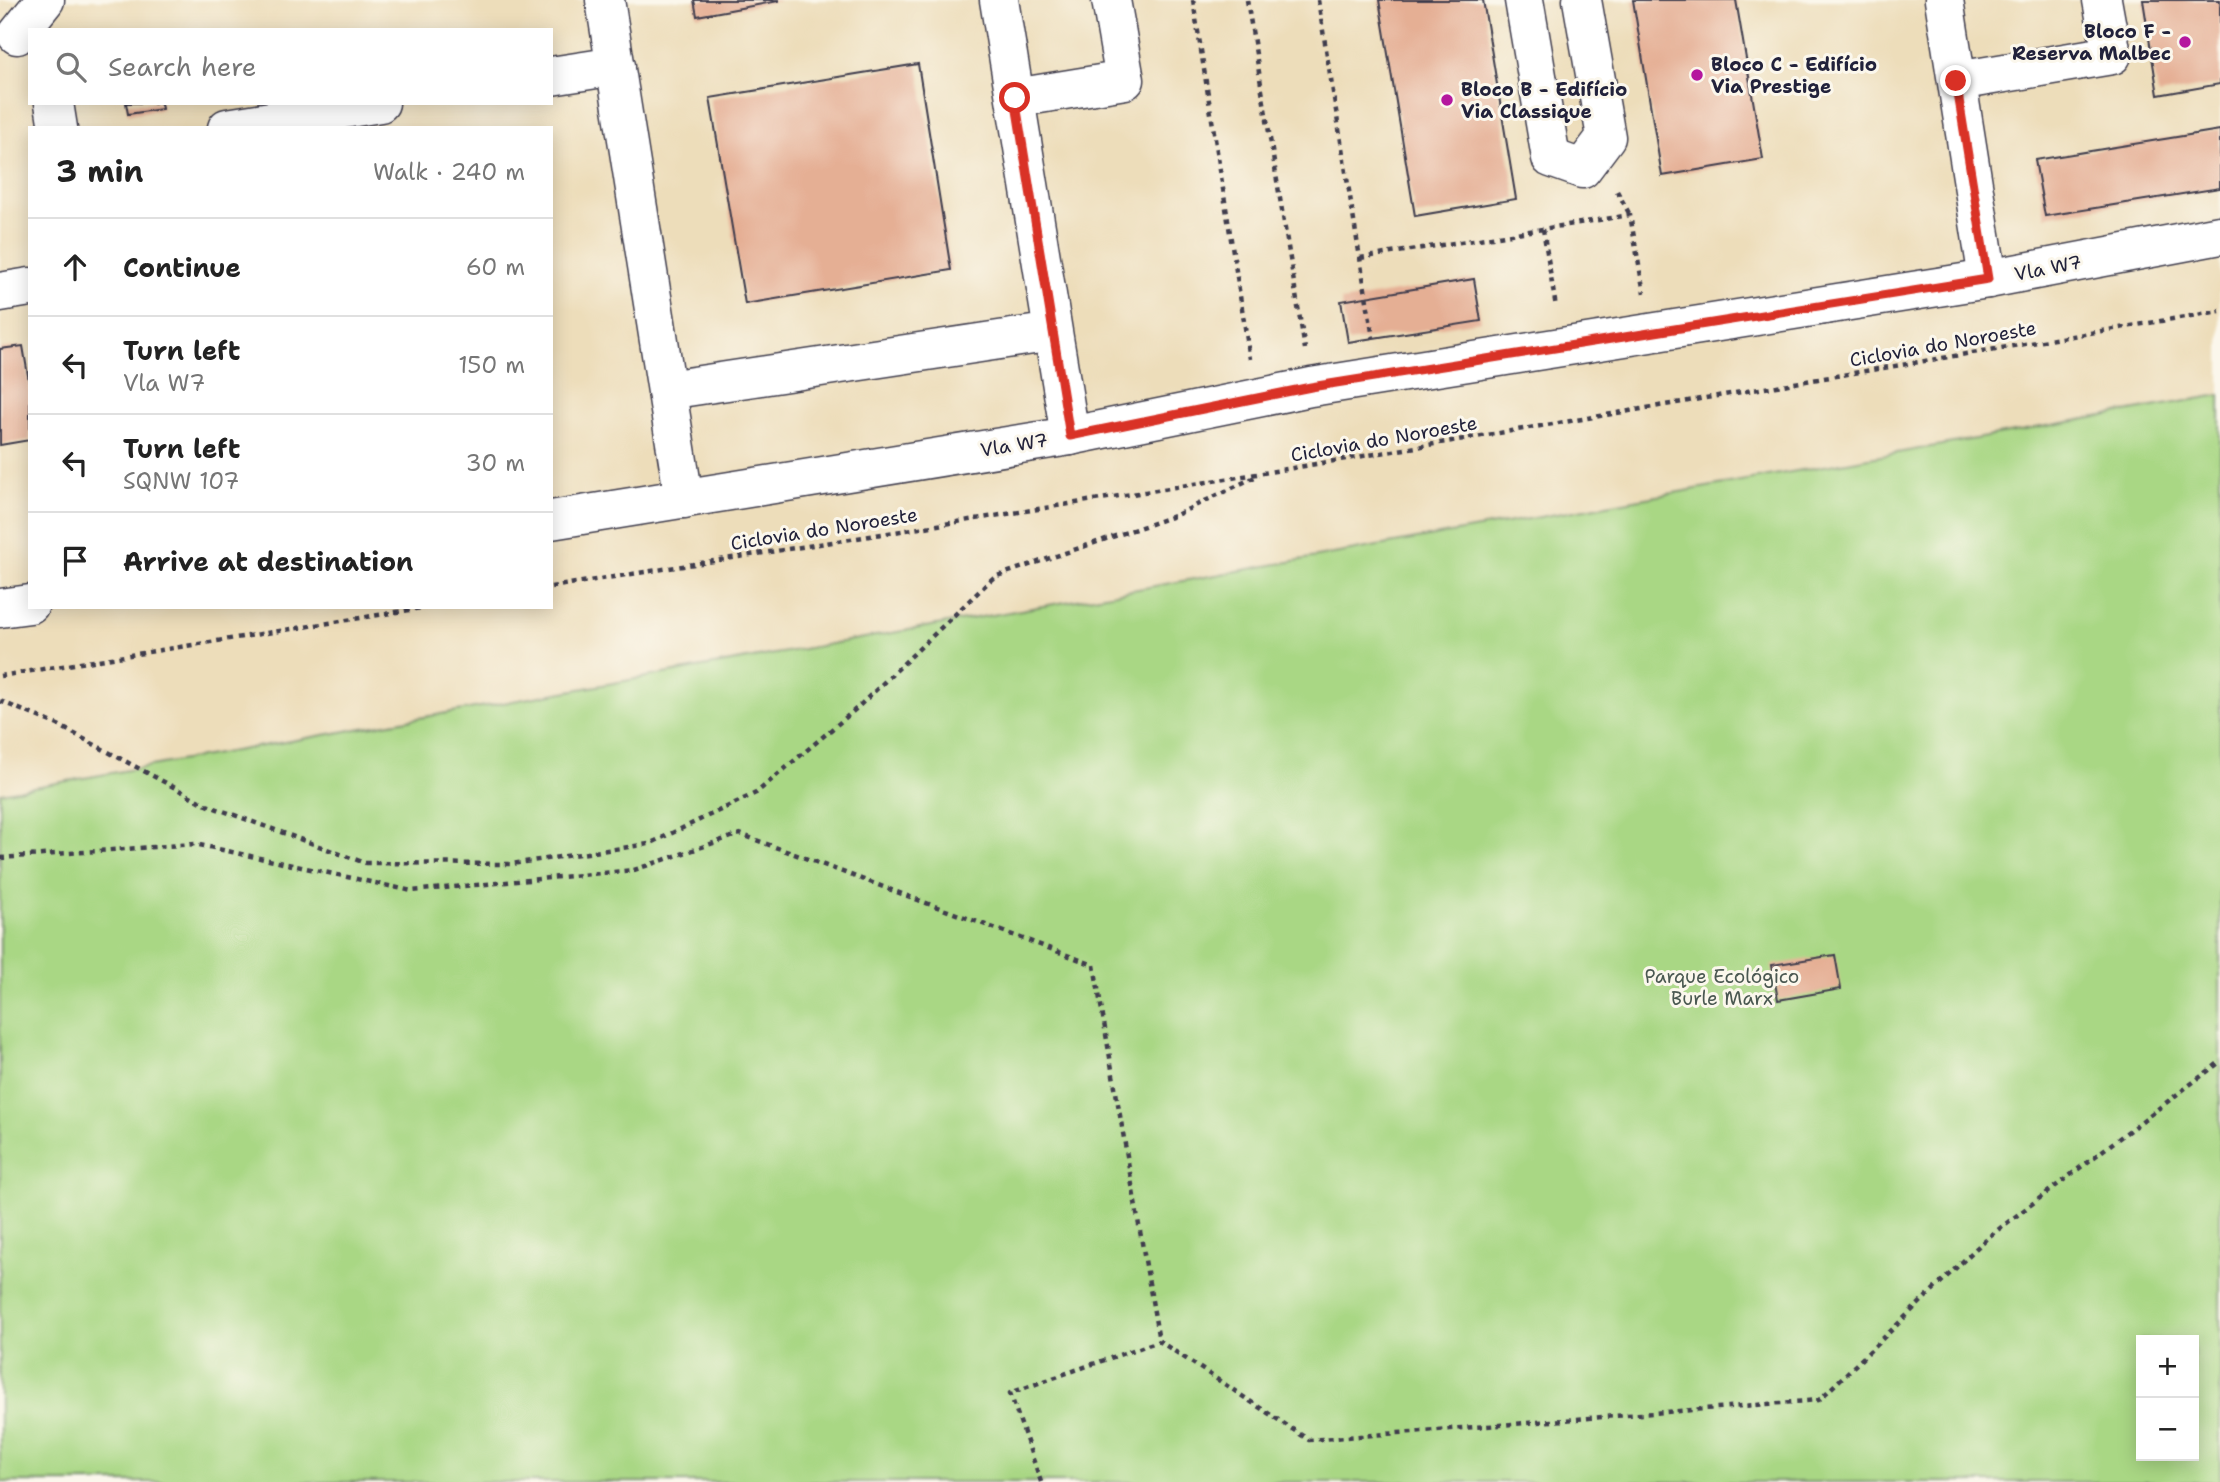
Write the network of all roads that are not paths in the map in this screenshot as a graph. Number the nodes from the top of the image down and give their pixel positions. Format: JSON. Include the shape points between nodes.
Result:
{"nodes":[{"id":1,"x":45,"y":0,"type":"edge"},
{"id":2,"x":605,"y":0,"type":"edge"},
{"id":3,"x":999,"y":0,"type":"edge"},
{"id":4,"x":1111,"y":0,"type":"edge"},
{"id":5,"x":1524,"y":0,"type":"edge"},
{"id":6,"x":1582,"y":0,"type":"edge"},
{"id":7,"x":1944,"y":0,"type":"edge"},
{"id":8,"x":2102,"y":0,"type":"edge"},
{"id":9,"x":16,"y":34,"type":"edge"},
{"id":10,"x":616,"y":66,"type":"junction"},
{"id":11,"x":553,"y":76,"type":"edge"},
{"id":12,"x":1956,"y":81,"type":"junction"},
{"id":13,"x":1015,"y":98,"type":"junction"},
{"id":14,"x":54,"y":105,"type":"edge"},
{"id":15,"x":368,"y":105,"type":"edge"},
{"id":16,"x":58,"y":126,"type":"edge"},
{"id":17,"x":239,"y":126,"type":"edge"},
{"id":18,"x":2220,"y":235,"type":"edge"},
{"id":19,"x":1988,"y":279,"type":"junction"},
{"id":20,"x":28,"y":287,"type":"edge"},
{"id":21,"x":0,"y":292,"type":"edge"},
{"id":22,"x":1053,"y":332,"type":"junction"},
{"id":23,"x":667,"y":390,"type":"junction"},
{"id":24,"x":1070,"y":436,"type":"junction"},
{"id":25,"x":684,"y":499,"type":"junction"},
{"id":26,"x":553,"y":520,"type":"edge"},
{"id":27,"x":28,"y":604,"type":"edge"},
{"id":28,"x":0,"y":608,"type":"edge"}],
"edges":[{"from":1,"to":9,"type":"street"},
{"from":2,"to":10,"type":"street"},
{"from":3,"to":13,"type":"street"},
{"from":4,"to":13,"type":"street","via":[[1125,80]]},
{"from":5,"to":6,"type":"street","via":[[1550,158],[1582,169],[1605,137]]},
{"from":7,"to":12,"type":"street"},
{"from":8,"to":12,"type":"street","via":[[2112,55]]},
{"from":10,"to":11,"type":"street"},
{"from":10,"to":23,"type":"street"},
{"from":12,"to":19,"type":"street"},
{"from":13,"to":22,"type":"street"},
{"from":14,"to":16,"type":"street"},
{"from":15,"to":17,"type":"street"},
{"from":18,"to":19,"type":"street","name":"Vla W7"},
{"from":19,"to":24,"type":"street","name":"Vla W7","via":[[1311,387]]},
{"from":20,"to":21,"type":"street"},
{"from":22,"to":23,"type":"street"},
{"from":22,"to":24,"type":"street"},
{"from":23,"to":25,"type":"street"},
{"from":24,"to":25,"type":"street","name":"Vla W7"},
{"from":25,"to":26,"type":"street","name":"Vla W7"},
{"from":27,"to":28,"type":"street"}]}
